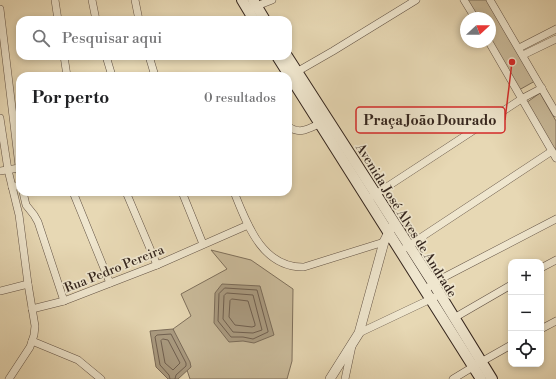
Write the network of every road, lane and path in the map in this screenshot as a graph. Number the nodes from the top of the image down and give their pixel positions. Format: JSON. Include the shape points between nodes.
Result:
{"nodes":[{"id":1,"x":55,"y":0,"type":"edge"},
{"id":2,"x":92,"y":0,"type":"edge"},
{"id":3,"x":135,"y":0,"type":"edge"},
{"id":4,"x":242,"y":0,"type":"edge"},
{"id":5,"x":272,"y":0,"type":"edge"},
{"id":6,"x":416,"y":0,"type":"edge"},
{"id":7,"x":464,"y":0,"type":"edge"},
{"id":8,"x":490,"y":0,"type":"edge"},
{"id":9,"x":252,"y":5,"type":"edge"},
{"id":10,"x":0,"y":9,"type":"edge"},
{"id":11,"x":471,"y":12,"type":"edge"},
{"id":12,"x":57,"y":16,"type":"edge"},
{"id":13,"x":95,"y":16,"type":"edge"},
{"id":14,"x":138,"y":16,"type":"edge"},
{"id":15,"x":253,"y":16,"type":"edge"},
{"id":16,"x":262,"y":16,"type":"edge"},
{"id":17,"x":556,"y":29,"type":"edge"},
{"id":18,"x":556,"y":38,"type":"edge"},
{"id":19,"x":493,"y":48,"type":"edge"},
{"id":20,"x":519,"y":48,"type":"junction"},
{"id":21,"x":523,"y":55,"type":"junction"},
{"id":22,"x":65,"y":60,"type":"edge"},
{"id":23,"x":107,"y":60,"type":"edge"},
{"id":24,"x":150,"y":60,"type":"edge"},
{"id":25,"x":280,"y":60,"type":"edge"},
{"id":26,"x":288,"y":60,"type":"edge"},
{"id":27,"x":66,"y":72,"type":"edge"},
{"id":28,"x":111,"y":72,"type":"edge"},
{"id":29,"x":154,"y":72,"type":"edge"},
{"id":30,"x":289,"y":72,"type":"edge"},
{"id":31,"x":291,"y":72,"type":"edge"},
{"id":32,"x":292,"y":73,"type":"edge"},
{"id":33,"x":292,"y":76,"type":"edge"},
{"id":34,"x":292,"y":76,"type":"edge"},
{"id":35,"x":542,"y":88,"type":"junction"},
{"id":36,"x":523,"y":98,"type":"junction"},
{"id":37,"x":556,"y":113,"type":"edge"},
{"id":38,"x":0,"y":118,"type":"edge"},
{"id":39,"x":319,"y":124,"type":"junction"},
{"id":40,"x":292,"y":128,"type":"edge"},
{"id":41,"x":16,"y":139,"type":"edge"},
{"id":42,"x":552,"y":151,"type":"junction"},
{"id":43,"x":556,"y":158,"type":"edge"},
{"id":44,"x":8,"y":170,"type":"junction"},
{"id":45,"x":0,"y":171,"type":"edge"},
{"id":46,"x":16,"y":171,"type":"edge"},
{"id":47,"x":16,"y":186,"type":"edge"},
{"id":48,"x":12,"y":187,"type":"junction"},
{"id":49,"x":24,"y":196,"type":"edge"},
{"id":50,"x":75,"y":196,"type":"edge"},
{"id":51,"x":128,"y":196,"type":"edge"},
{"id":52,"x":184,"y":196,"type":"edge"},
{"id":53,"x":236,"y":196,"type":"edge"},
{"id":54,"x":372,"y":197,"type":"junction"},
{"id":55,"x":26,"y":205,"type":"junction"},
{"id":56,"x":17,"y":207,"type":"junction"},
{"id":57,"x":556,"y":220,"type":"edge"},
{"id":58,"x":394,"y":223,"type":"junction"},
{"id":59,"x":248,"y":225,"type":"junction"},
{"id":60,"x":386,"y":237,"type":"junction"},
{"id":61,"x":202,"y":244,"type":"junction"},
{"id":62,"x":404,"y":249,"type":"junction"},
{"id":63,"x":556,"y":260,"type":"edge"},
{"id":64,"x":157,"y":265,"type":"junction"},
{"id":65,"x":544,"y":266,"type":"edge"},
{"id":66,"x":110,"y":283,"type":"junction"},
{"id":67,"x":433,"y":283,"type":"junction"},
{"id":68,"x":28,"y":284,"type":"junction"},
{"id":69,"x":508,"y":287,"type":"edge"},
{"id":70,"x":0,"y":292,"type":"edge"},
{"id":71,"x":431,"y":295,"type":"junction"},
{"id":72,"x":64,"y":301,"type":"junction"},
{"id":73,"x":32,"y":309,"type":"junction"},
{"id":74,"x":454,"y":318,"type":"junction"},
{"id":75,"x":556,"y":321,"type":"edge"},
{"id":76,"x":544,"y":327,"type":"edge"},
{"id":77,"x":359,"y":333,"type":"junction"},
{"id":78,"x":32,"y":341,"type":"junction"},
{"id":79,"x":353,"y":343,"type":"junction"},
{"id":80,"x":508,"y":347,"type":"edge"},
{"id":81,"x":477,"y":364,"type":"junction"},
{"id":82,"x":9,"y":379,"type":"edge"},
{"id":83,"x":101,"y":379,"type":"edge"},
{"id":84,"x":330,"y":379,"type":"edge"},
{"id":85,"x":345,"y":379,"type":"edge"},
{"id":86,"x":454,"y":379,"type":"edge"},
{"id":87,"x":481,"y":379,"type":"edge"},
{"id":88,"x":492,"y":379,"type":"edge"}],
"edges":[{"from":1,"to":12,"type":"street"},
{"from":2,"to":13,"type":"street"},
{"from":3,"to":14,"type":"street"},
{"from":4,"to":9,"type":"main road"},
{"from":5,"to":9,"type":"street"},
{"from":6,"to":32,"type":"street"},
{"from":7,"to":11,"type":"street"},
{"from":8,"to":20,"type":"street"},
{"from":9,"to":15,"type":"main road"},
{"from":9,"to":16,"type":"main road"},
{"from":10,"to":41,"type":"street"},
{"from":17,"to":20,"type":"street"},
{"from":18,"to":21,"type":"street"},
{"from":19,"to":36,"type":"street"},
{"from":20,"to":21,"type":"street"},
{"from":21,"to":35,"type":"street"},
{"from":22,"to":27,"type":"street"},
{"from":23,"to":28,"type":"street"},
{"from":24,"to":29,"type":"street"},
{"from":25,"to":30,"type":"main road","name":"Avenida José Alves de Andrade"},
{"from":26,"to":31,"type":"main road","name":"Avenida José Alves de Andrade"},
{"from":33,"to":39,"type":"main road","name":"Avenida José Alves de Andrade"},
{"from":34,"to":54,"type":"main road","name":"Avenida José Alves de Andrade"},
{"from":35,"to":36,"type":"street"},
{"from":35,"to":37,"type":"street"},
{"from":36,"to":42,"type":"street"},
{"from":36,"to":54,"type":"street"},
{"from":38,"to":44,"type":"street"},
{"from":39,"to":40,"type":"street","via":[[302,131]]},
{"from":39,"to":54,"type":"main road","name":"Avenida José Alves de Andrade"},
{"from":42,"to":43,"type":"street"},
{"from":42,"to":62,"type":"street"},
{"from":44,"to":45,"type":"street"},
{"from":44,"to":46,"type":"street"},
{"from":44,"to":48,"type":"street"},
{"from":47,"to":48,"type":"street"},
{"from":48,"to":56,"type":"street"},
{"from":49,"to":55,"type":"street"},
{"from":50,"to":66,"type":"street"},
{"from":51,"to":64,"type":"street"},
{"from":52,"to":61,"type":"street"},
{"from":53,"to":59,"type":"street"},
{"from":54,"to":58,"type":"main road","name":"Avenida José Alves de Andrade"},
{"from":54,"to":60,"type":"main road","name":"Avenida José Alves de Andrade"},
{"from":55,"to":56,"type":"street"},
{"from":55,"to":72,"type":"street","via":[[38,222]]},
{"from":56,"to":68,"type":"street"},
{"from":57,"to":67,"type":"street"},
{"from":58,"to":60,"type":"street"},
{"from":58,"to":62,"type":"main road","name":"Avenida José Alves de Andrade"},
{"from":59,"to":60,"type":"street","via":[[263,249],[273,257],[294,266],[304,267]]},
{"from":59,"to":61,"type":"street","name":"Rua Pedro Pereira"},
{"from":60,"to":62,"type":"main road","name":"Avenida José Alves de Andrade"},
{"from":60,"to":77,"type":"street"},
{"from":61,"to":64,"type":"street","name":"Rua Pedro Pereira"},
{"from":62,"to":67,"type":"main road","name":"Avenida José Alves de Andrade"},
{"from":62,"to":71,"type":"main road","name":"Avenida José Alves de Andrade"},
{"from":63,"to":65,"type":"street"},
{"from":64,"to":66,"type":"street","name":"Rua Pedro Pereira"},
{"from":66,"to":72,"type":"street","name":"Rua Pedro Pereira"},
{"from":67,"to":71,"type":"main road","name":"Avenida José Alves de Andrade"},
{"from":68,"to":70,"type":"street"},
{"from":68,"to":73,"type":"street"},
{"from":69,"to":74,"type":"street"},
{"from":71,"to":74,"type":"main road","name":"Avenida José Alves de Andrade"},
{"from":71,"to":77,"type":"street"},
{"from":71,"to":81,"type":"main road","name":"Avenida José Alves de Andrade"},
{"from":72,"to":73,"type":"street","name":"Rua Pedro Pereira"},
{"from":73,"to":78,"type":"street"},
{"from":74,"to":81,"type":"main road","name":"Avenida José Alves de Andrade"},
{"from":75,"to":76,"type":"street"},
{"from":77,"to":79,"type":"street"},
{"from":78,"to":82,"type":"street"},
{"from":78,"to":83,"type":"street","via":[[78,360]]},
{"from":79,"to":84,"type":"street"},
{"from":79,"to":85,"type":"street"},
{"from":80,"to":81,"type":"street"},
{"from":81,"to":86,"type":"street"},
{"from":81,"to":87,"type":"main road","name":"Avenida José Alves de Andrade"},
{"from":81,"to":88,"type":"main road","name":"Avenida José Alves de Andrade"}]}
